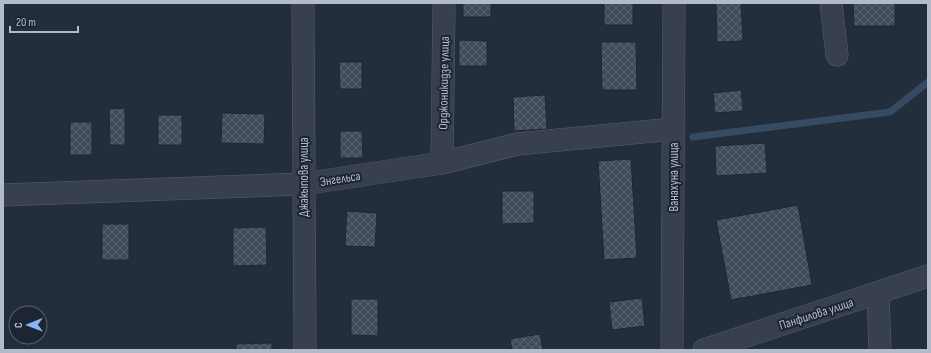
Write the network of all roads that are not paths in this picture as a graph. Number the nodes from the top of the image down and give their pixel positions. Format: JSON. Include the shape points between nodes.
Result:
{"nodes":[{"id":1,"x":303,"y":3,"type":"edge"},
{"id":2,"x":444,"y":3,"type":"edge"},
{"id":3,"x":674,"y":3,"type":"edge"},
{"id":4,"x":831,"y":3,"type":"edge"},
{"id":5,"x":837,"y":55,"type":"dead end"},
{"id":6,"x":674,"y":129,"type":"junction"},
{"id":7,"x":442,"y":163,"type":"junction"},
{"id":8,"x":303,"y":184,"type":"junction"},
{"id":9,"x":3,"y":195,"type":"edge"},
{"id":10,"x":928,"y":276,"type":"edge"},
{"id":11,"x":878,"y":293,"type":"junction"},
{"id":12,"x":305,"y":350,"type":"edge"},
{"id":13,"x":672,"y":350,"type":"edge"},
{"id":14,"x":704,"y":350,"type":"edge"},
{"id":15,"x":880,"y":350,"type":"edge"}],
"edges":[{"from":1,"to":8,"type":"street","name":"Джакыпова улица"},
{"from":2,"to":7,"type":"street","name":"Орджоникидзе улица"},
{"from":3,"to":6,"type":"street","name":"Ванахуна улица"},
{"from":4,"to":5,"type":"street"},
{"from":6,"to":7,"type":"street","name":"Энгельса","via":[[517,144]]},
{"from":6,"to":13,"type":"street","name":"Ванахуна улица"},
{"from":7,"to":8,"type":"street","name":"Энгельса"},
{"from":8,"to":9,"type":"street","name":"Энгельса"},
{"from":8,"to":12,"type":"street","name":"Джакыпова улица"},
{"from":10,"to":11,"type":"street","name":"Панфилова улица"},
{"from":11,"to":14,"type":"street","name":"Панфилова улица"},
{"from":11,"to":15,"type":"street"}]}
